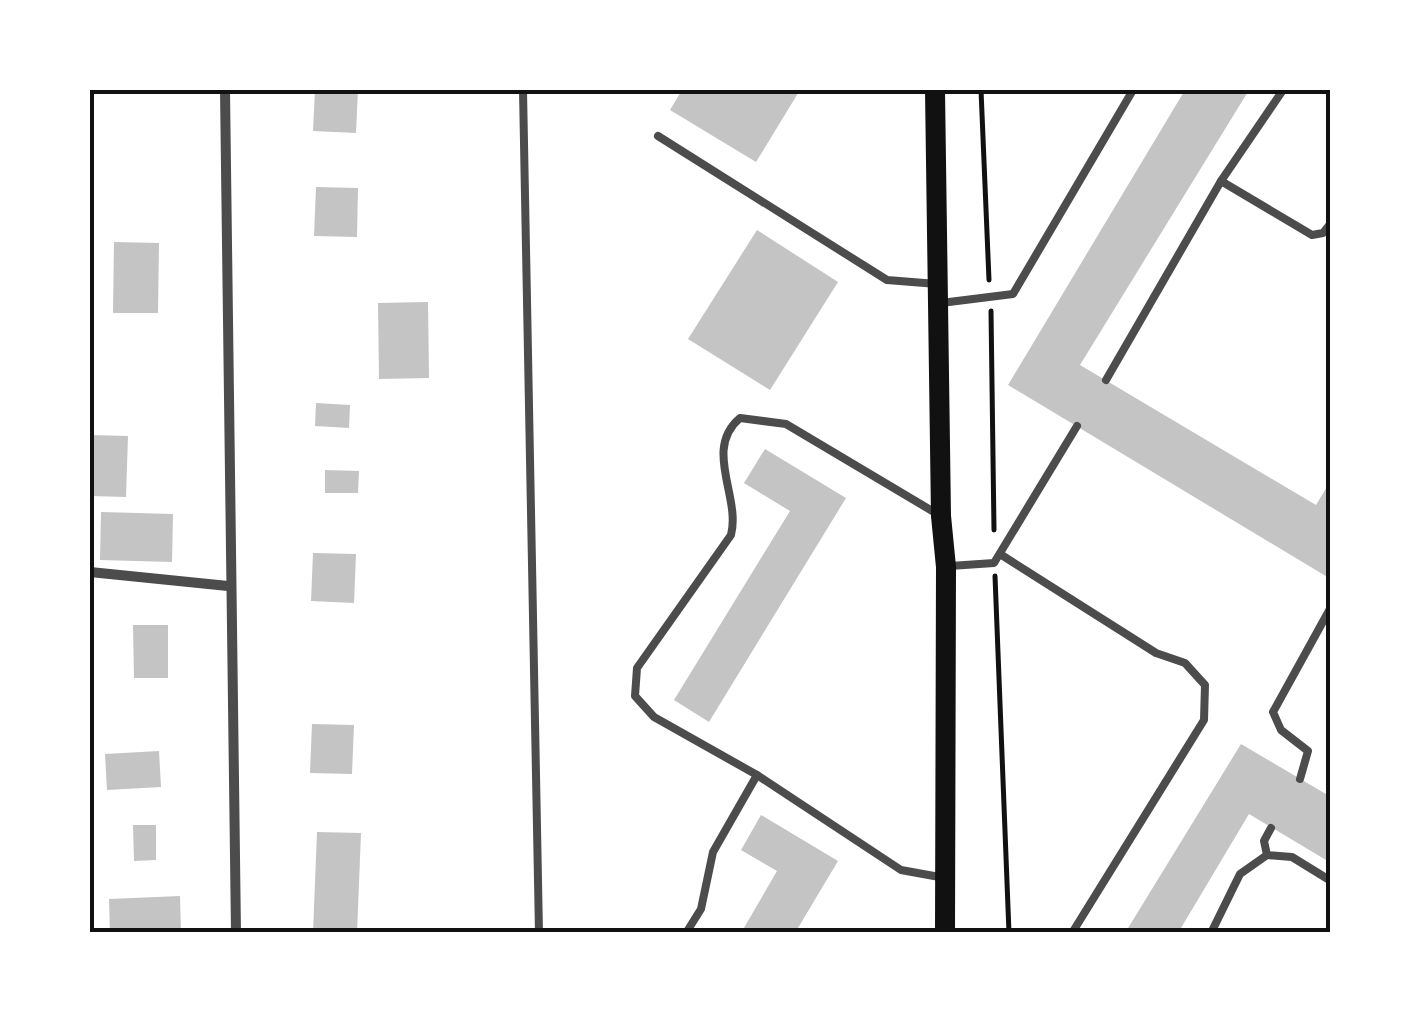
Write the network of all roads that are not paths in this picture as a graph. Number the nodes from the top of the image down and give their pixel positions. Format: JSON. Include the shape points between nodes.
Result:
{"nodes":[{"id":1,"x":225,"y":90,"type":"edge"},
{"id":2,"x":522,"y":90,"type":"edge"},
{"id":3,"x":935,"y":90,"type":"edge"},
{"id":4,"x":1133,"y":90,"type":"edge"},
{"id":5,"x":1283,"y":90,"type":"edge"},
{"id":6,"x":658,"y":136,"type":"dead end"},
{"id":7,"x":1222,"y":181,"type":"junction"},
{"id":8,"x":1331,"y":222,"type":"edge"},
{"id":9,"x":941,"y":294,"type":"junction"},
{"id":10,"x":1106,"y":380,"type":"dead end"},
{"id":11,"x":1078,"y":426,"type":"dead end"},
{"id":12,"x":941,"y":516,"type":"junction"},
{"id":13,"x":997,"y":558,"type":"junction"},
{"id":14,"x":946,"y":567,"type":"junction"},
{"id":15,"x":90,"y":572,"type":"edge"},
{"id":16,"x":228,"y":586,"type":"junction"},
{"id":17,"x":1331,"y":606,"type":"edge"},
{"id":18,"x":756,"y":776,"type":"junction"},
{"id":19,"x":1300,"y":779,"type":"dead end"},
{"id":20,"x":1271,"y":828,"type":"dead end"},
{"id":21,"x":1267,"y":855,"type":"junction"},
{"id":22,"x":944,"y":878,"type":"junction"},
{"id":23,"x":1331,"y":880,"type":"edge"},
{"id":24,"x":236,"y":933,"type":"edge"},
{"id":25,"x":539,"y":933,"type":"edge"},
{"id":26,"x":686,"y":933,"type":"edge"},
{"id":27,"x":945,"y":933,"type":"edge"},
{"id":28,"x":1072,"y":933,"type":"edge"},
{"id":29,"x":1211,"y":933,"type":"edge"}],
"edges":[{"from":1,"to":16,"type":"street"},
{"from":2,"to":25,"type":"lane"},
{"from":3,"to":9,"type":"main road"},
{"from":4,"to":9,"type":"lane","via":[[1013,294]]},
{"from":5,"to":7,"type":"lane"},
{"from":6,"to":9,"type":"lane","via":[[887,280]]},
{"from":7,"to":8,"type":"lane","via":[[1312,235]]},
{"from":7,"to":10,"type":"lane"},
{"from":9,"to":12,"type":"main road"},
{"from":11,"to":13,"type":"lane"},
{"from":12,"to":14,"type":"main road"},
{"from":12,"to":18,"type":"lane","via":[[786,424],[749,418],[732,425],[722,468],[736,514],[732,535],[637,668],[633,683],[635,696],[654,717]]},
{"from":13,"to":14,"type":"lane"},
{"from":13,"to":28,"type":"lane","via":[[1185,663],[1204,685],[1204,720]]},
{"from":14,"to":22,"type":"main road"},
{"from":15,"to":16,"type":"street"},
{"from":16,"to":24,"type":"street"},
{"from":17,"to":19,"type":"lane","via":[[1273,712],[1276,725],[1308,751]]},
{"from":18,"to":22,"type":"lane","via":[[901,870]]},
{"from":18,"to":26,"type":"lane","via":[[713,852],[700,909]]},
{"from":20,"to":21,"type":"lane"},
{"from":21,"to":23,"type":"lane","via":[[1292,857]]},
{"from":21,"to":29,"type":"lane","via":[[1240,874]]},
{"from":22,"to":27,"type":"main road"}]}
